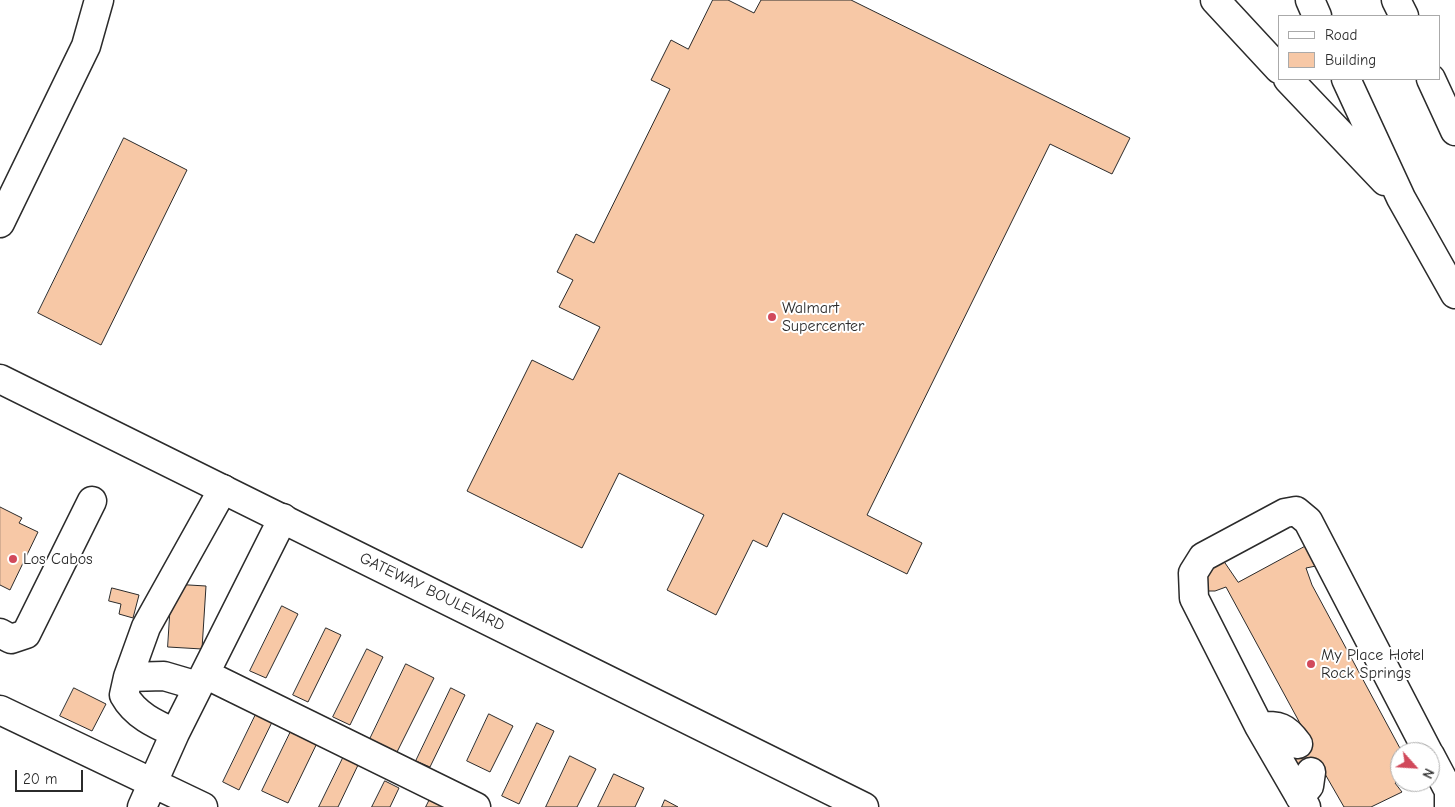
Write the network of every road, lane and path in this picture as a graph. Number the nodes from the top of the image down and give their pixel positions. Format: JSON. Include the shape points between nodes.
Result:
{"nodes":[{"id":1,"x":99,"y":0,"type":"edge"},
{"id":2,"x":1215,"y":0,"type":"edge"},
{"id":3,"x":1310,"y":0,"type":"edge"},
{"id":4,"x":1396,"y":0,"type":"edge"},
{"id":5,"x":1317,"y":15,"type":"edge"},
{"id":6,"x":1404,"y":15,"type":"edge"},
{"id":7,"x":1278,"y":67,"type":"edge"},
{"id":8,"x":1289,"y":80,"type":"edge"},
{"id":9,"x":1346,"y":80,"type":"edge"},
{"id":10,"x":1432,"y":80,"type":"edge"},
{"id":11,"x":1455,"y":132,"type":"edge"},
{"id":12,"x":1401,"y":198,"type":"junction"},
{"id":13,"x":0,"y":223,"type":"edge"},
{"id":14,"x":1455,"y":294,"type":"edge"},
{"id":15,"x":0,"y":379,"type":"edge"},
{"id":16,"x":223,"y":489,"type":"junction"},
{"id":17,"x":92,"y":501,"type":"dead end"},
{"id":18,"x":283,"y":518,"type":"junction"},
{"id":19,"x":0,"y":633,"type":"edge"},
{"id":20,"x":128,"y":677,"type":"junction"},
{"id":21,"x":202,"y":680,"type":"junction"},
{"id":22,"x":0,"y":710,"type":"edge"},
{"id":23,"x":1259,"y":726,"type":"junction"},
{"id":24,"x":175,"y":733,"type":"junction"},
{"id":25,"x":1423,"y":742,"type":"edge"},
{"id":26,"x":1298,"y":744,"type":"dead end"},
{"id":27,"x":1311,"y":772,"type":"dead end"},
{"id":28,"x":1440,"y":774,"type":"edge"},
{"id":29,"x":152,"y":781,"type":"junction"},
{"id":30,"x":1303,"y":802,"type":"edge"},
{"id":31,"x":142,"y":807,"type":"edge"},
{"id":32,"x":203,"y":807,"type":"edge"},
{"id":33,"x":476,"y":807,"type":"edge"},
{"id":34,"x":864,"y":807,"type":"edge"},
{"id":35,"x":1449,"y":807,"type":"edge"}],
"edges":[{"from":1,"to":13,"type":"main road","via":[[86,46]]},
{"from":2,"to":7,"type":"main road"},
{"from":3,"to":5,"type":"main road"},
{"from":4,"to":6,"type":"main road"},
{"from":8,"to":12,"type":"main road"},
{"from":9,"to":12,"type":"main road"},
{"from":10,"to":11,"type":"main road"},
{"from":12,"to":14,"type":"main road"},
{"from":15,"to":16,"type":"main road","name":"GATEWAY BOULEVARD"},
{"from":16,"to":18,"type":"main road","name":"GATEWAY BOULEVARD"},
{"from":16,"to":20,"type":"main road","via":[[146,627]]},
{"from":17,"to":19,"type":"main road","via":[[26,634],[11,639]]},
{"from":18,"to":21,"type":"main road"},
{"from":18,"to":34,"type":"main road","name":"GATEWAY BOULEVARD"},
{"from":20,"to":21,"type":"main road"},
{"from":20,"to":24,"type":"main road","via":[[124,695],[129,703],[137,712]]},
{"from":21,"to":24,"type":"main road"},
{"from":21,"to":33,"type":"main road"},
{"from":22,"to":29,"type":"main road"},
{"from":23,"to":25,"type":"main road","via":[[1194,598],[1193,573],[1203,557],[1285,513],[1296,511],[1308,521]]},
{"from":23,"to":26,"type":"main road","via":[[1288,730]]},
{"from":23,"to":30,"type":"main road"},
{"from":24,"to":29,"type":"main road"},
{"from":27,"to":30,"type":"main road"},
{"from":28,"to":35,"type":"main road","via":[[1449,791]]},
{"from":29,"to":31,"type":"main road"},
{"from":29,"to":32,"type":"main road"}]}
